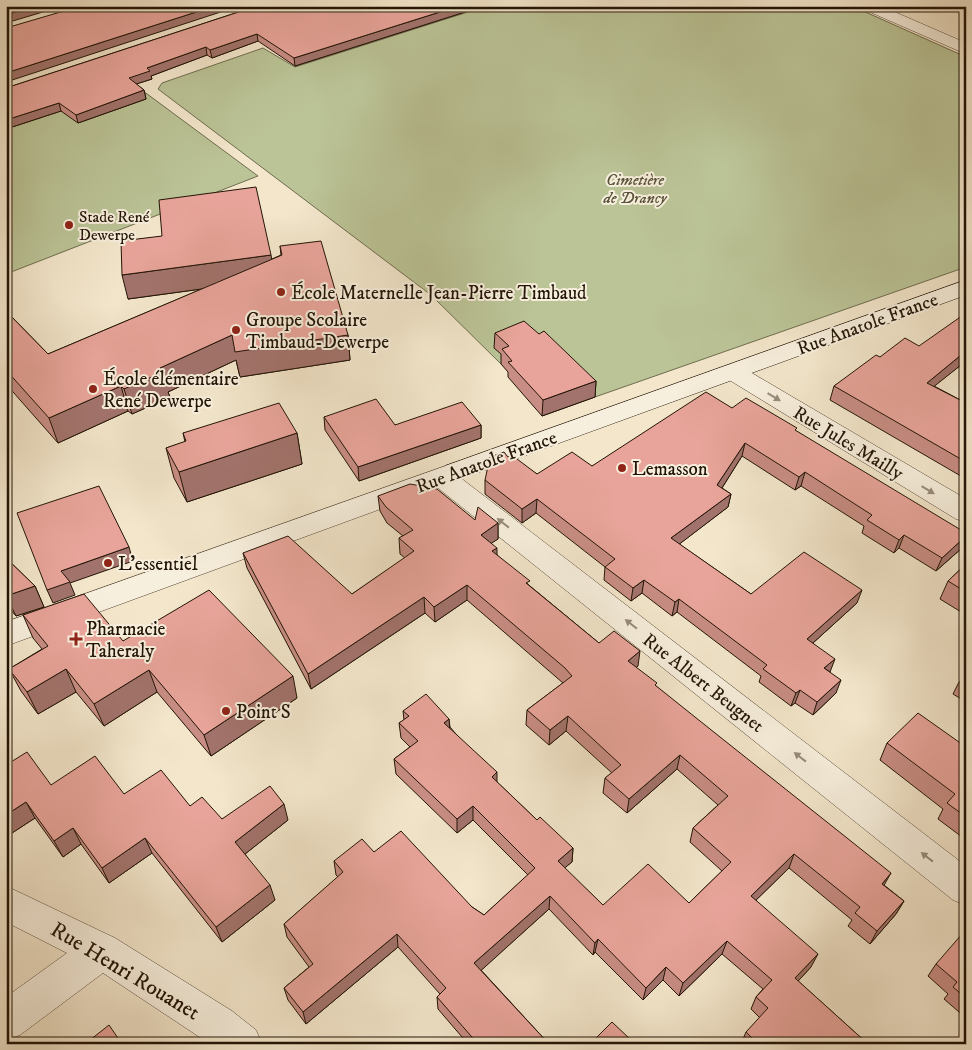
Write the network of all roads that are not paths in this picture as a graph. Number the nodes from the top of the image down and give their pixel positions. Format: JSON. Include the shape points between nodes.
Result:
{"nodes":[{"id":1,"x":868,"y":6,"type":"edge"},
{"id":2,"x":966,"y":49,"type":"edge"},
{"id":3,"x":966,"y":287,"type":"edge"},
{"id":4,"x":734,"y":371,"type":"junction"},
{"id":5,"x":448,"y":474,"type":"junction"},
{"id":6,"x":966,"y":512,"type":"edge"},
{"id":7,"x":6,"y":634,"type":"edge"},
{"id":8,"x":966,"y":888,"type":"edge"},
{"id":9,"x":6,"y":903,"type":"edge"},
{"id":10,"x":102,"y":951,"type":"junction"},
{"id":11,"x":6,"y":1022,"type":"edge"},
{"id":12,"x":242,"y":1044,"type":"edge"}],
"edges":[{"from":1,"to":2,"type":"street"},
{"from":3,"to":4,"type":"street","name":"Rue Anatole France"},
{"from":4,"to":5,"type":"street","name":"Rue Anatole France"},
{"from":4,"to":6,"type":"street","name":"Rue Jules Mailly","one_way":true},
{"from":5,"to":7,"type":"street","name":"Rue Anatole France"},
{"from":8,"to":5,"type":"street","name":"Rue Albert Beugnet","one_way":true},
{"from":9,"to":10,"type":"street","name":"Rue Henri Rouanet"},
{"from":10,"to":11,"type":"street"},
{"from":10,"to":12,"type":"street","name":"Rue Henri Rouanet","via":[[218,1025]]}]}
